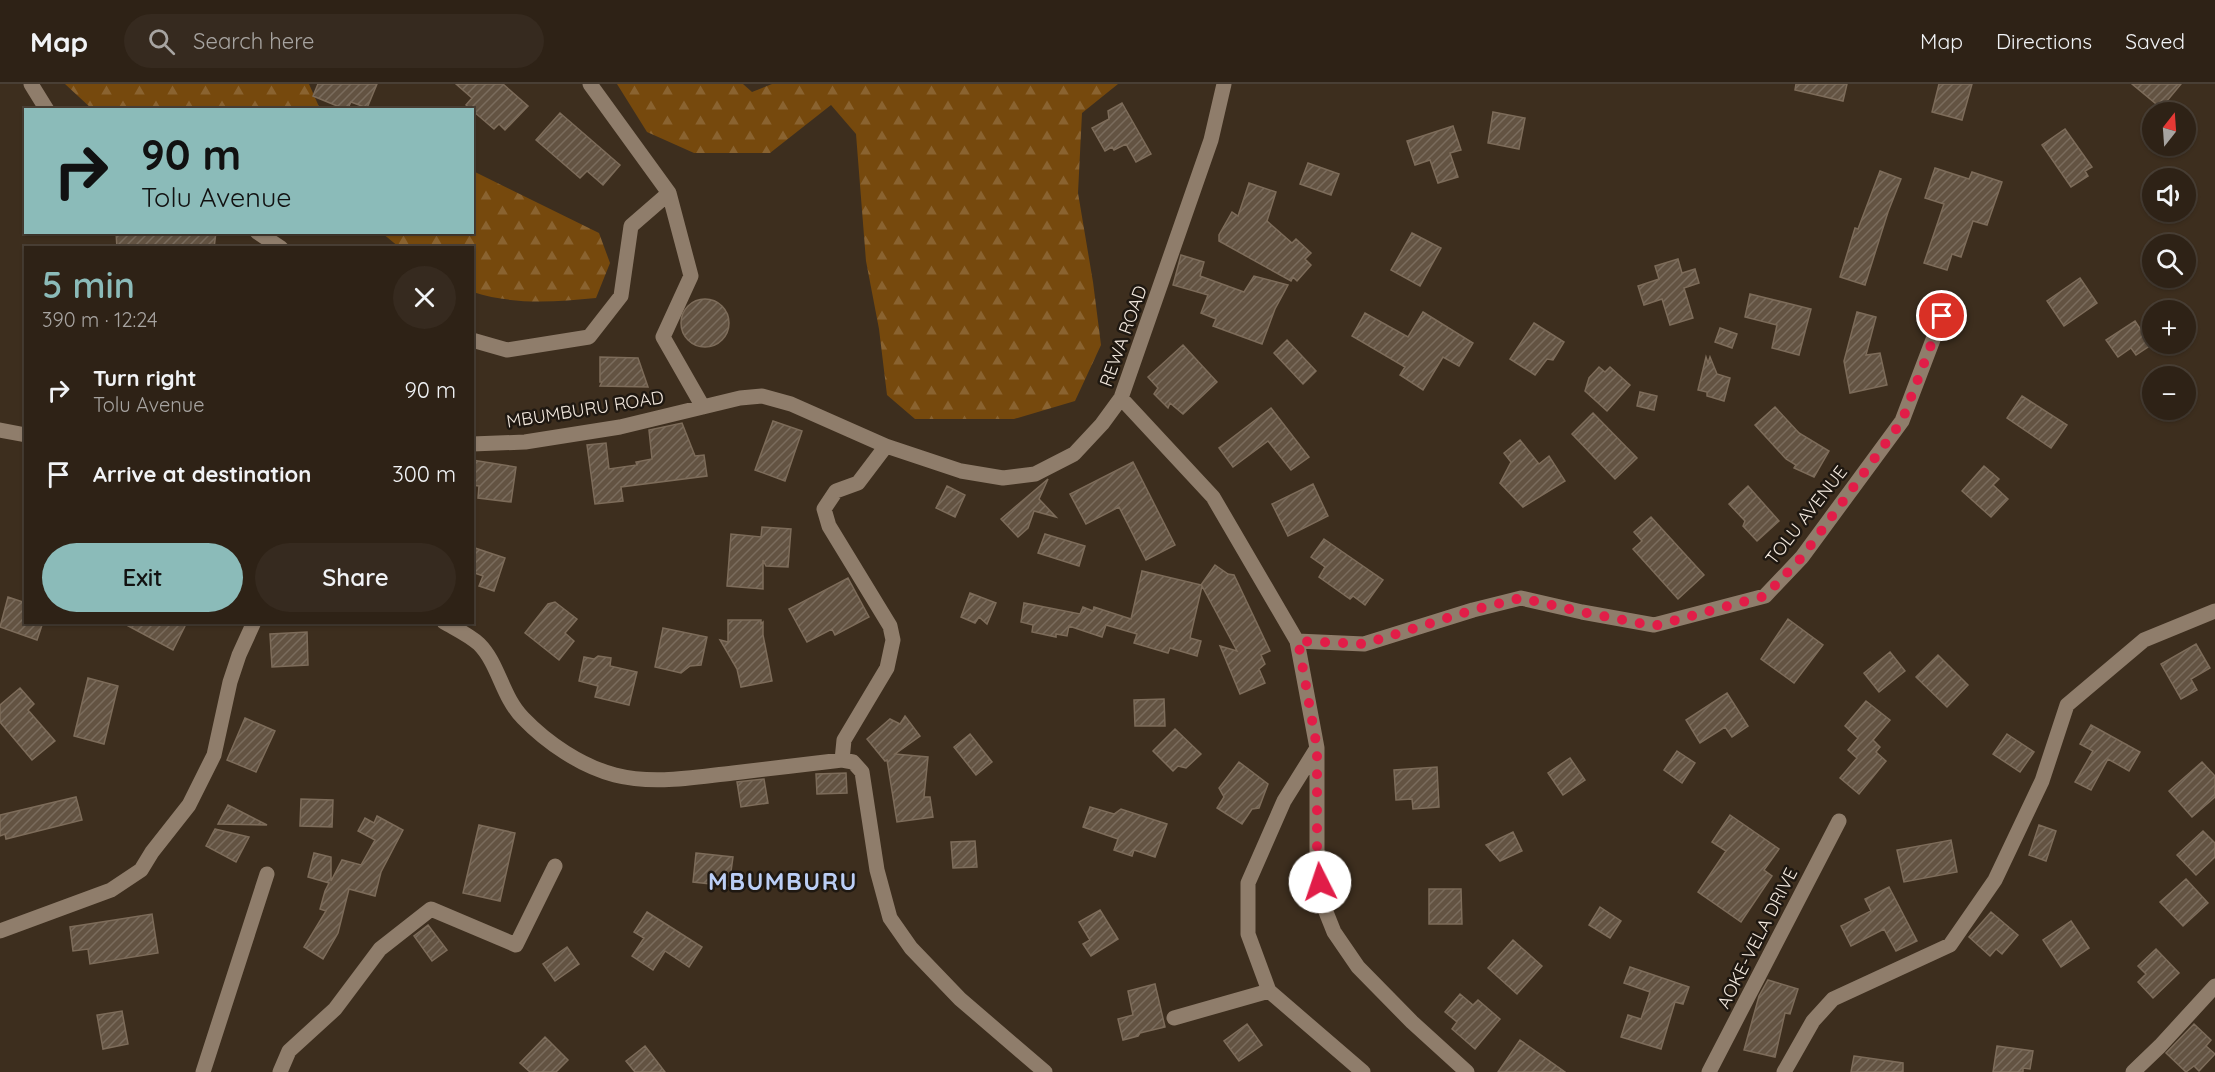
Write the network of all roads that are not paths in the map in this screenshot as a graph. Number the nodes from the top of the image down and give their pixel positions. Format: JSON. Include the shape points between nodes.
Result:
{"nodes":[{"id":1,"x":31,"y":84,"type":"edge"},
{"id":2,"x":590,"y":84,"type":"edge"},
{"id":3,"x":1224,"y":84,"type":"edge"},
{"id":4,"x":46,"y":108,"type":"edge"},
{"id":5,"x":669,"y":194,"type":"junction"},
{"id":6,"x":260,"y":234,"type":"edge"},
{"id":7,"x":278,"y":246,"type":"edge"},
{"id":8,"x":1942,"y":316,"type":"dead end"},
{"id":9,"x":474,"y":341,"type":"edge"},
{"id":10,"x":1121,"y":398,"type":"junction"},
{"id":11,"x":703,"y":407,"type":"junction"},
{"id":12,"x":0,"y":430,"type":"edge"},
{"id":13,"x":24,"y":435,"type":"edge"},
{"id":14,"x":474,"y":444,"type":"edge"},
{"id":15,"x":886,"y":446,"type":"junction"},
{"id":16,"x":2215,"y":612,"type":"edge"},
{"id":17,"x":253,"y":624,"type":"edge"},
{"id":18,"x":447,"y":624,"type":"edge"},
{"id":19,"x":1298,"y":641,"type":"junction"},
{"id":20,"x":1317,"y":748,"type":"junction"},
{"id":21,"x":842,"y":760,"type":"junction"},
{"id":22,"x":1839,"y":821,"type":"dead end"},
{"id":23,"x":555,"y":866,"type":"dead end"},
{"id":24,"x":267,"y":874,"type":"dead end"},
{"id":25,"x":0,"y":931,"type":"edge"},
{"id":26,"x":2215,"y":986,"type":"edge"},
{"id":27,"x":1269,"y":991,"type":"junction"},
{"id":28,"x":1174,"y":1018,"type":"dead end"},
{"id":29,"x":203,"y":1072,"type":"edge"},
{"id":30,"x":280,"y":1072,"type":"edge"},
{"id":31,"x":1045,"y":1072,"type":"edge"},
{"id":32,"x":1362,"y":1072,"type":"edge"},
{"id":33,"x":1467,"y":1072,"type":"edge"},
{"id":34,"x":1709,"y":1072,"type":"edge"},
{"id":35,"x":1784,"y":1072,"type":"edge"},
{"id":36,"x":2133,"y":1072,"type":"edge"}],
"edges":[{"from":1,"to":4,"type":"street"},
{"from":2,"to":5,"type":"street"},
{"from":3,"to":10,"type":"street","name":"REWA ROAD","via":[[1211,140]]},
{"from":5,"to":9,"type":"street","via":[[631,226],[621,296],[589,337],[507,350]]},
{"from":5,"to":11,"type":"street","via":[[692,276],[663,337]]},
{"from":6,"to":7,"type":"street"},
{"from":8,"to":19,"type":"street","name":"TOLU AVENUE","via":[[1902,421],[1802,557],[1765,596],[1654,626],[1521,598],[1364,644]]},
{"from":10,"to":15,"type":"street","name":"REWA ROAD","via":[[1074,454],[1035,474],[1003,478],[961,471]]},
{"from":10,"to":19,"type":"street","via":[[1213,497]]},
{"from":11,"to":14,"type":"street","name":"MBUMBURU ROAD","via":[[610,429],[525,442]]},
{"from":11,"to":15,"type":"street","name":"REWA ROAD","via":[[762,396],[791,404]]},
{"from":12,"to":13,"type":"street"},
{"from":15,"to":21,"type":"street","via":[[858,483],[836,491],[824,510],[829,526],[890,626],[893,640],[886,668],[844,740]]},
{"from":16,"to":35,"type":"street","via":[[2144,640],[2067,705],[2042,781],[1995,880],[1950,945],[1833,999],[1813,1021]]},
{"from":17,"to":25,"type":"street","via":[[236,664],[214,755],[189,805],[141,870],[111,890]]},
{"from":18,"to":21,"type":"street","via":[[480,645],[507,699],[538,732],[589,765],[616,775],[683,779]]},
{"from":19,"to":20,"type":"street"},
{"from":20,"to":27,"type":"street","via":[[1284,801],[1248,883],[1248,934]]},
{"from":20,"to":33,"type":"street","via":[[1317,862],[1322,902],[1334,933],[1358,967]]},
{"from":21,"to":31,"type":"street","via":[[853,762],[862,772],[877,870],[890,918],[911,948],[960,999]]},
{"from":22,"to":34,"type":"street","name":"AOKE-VELA DRIVE"},
{"from":23,"to":30,"type":"street","via":[[516,945],[431,909],[380,949],[335,1009],[289,1051]]},
{"from":24,"to":29,"type":"street"},
{"from":26,"to":36,"type":"street"},
{"from":27,"to":28,"type":"street"},
{"from":27,"to":32,"type":"street"}]}
